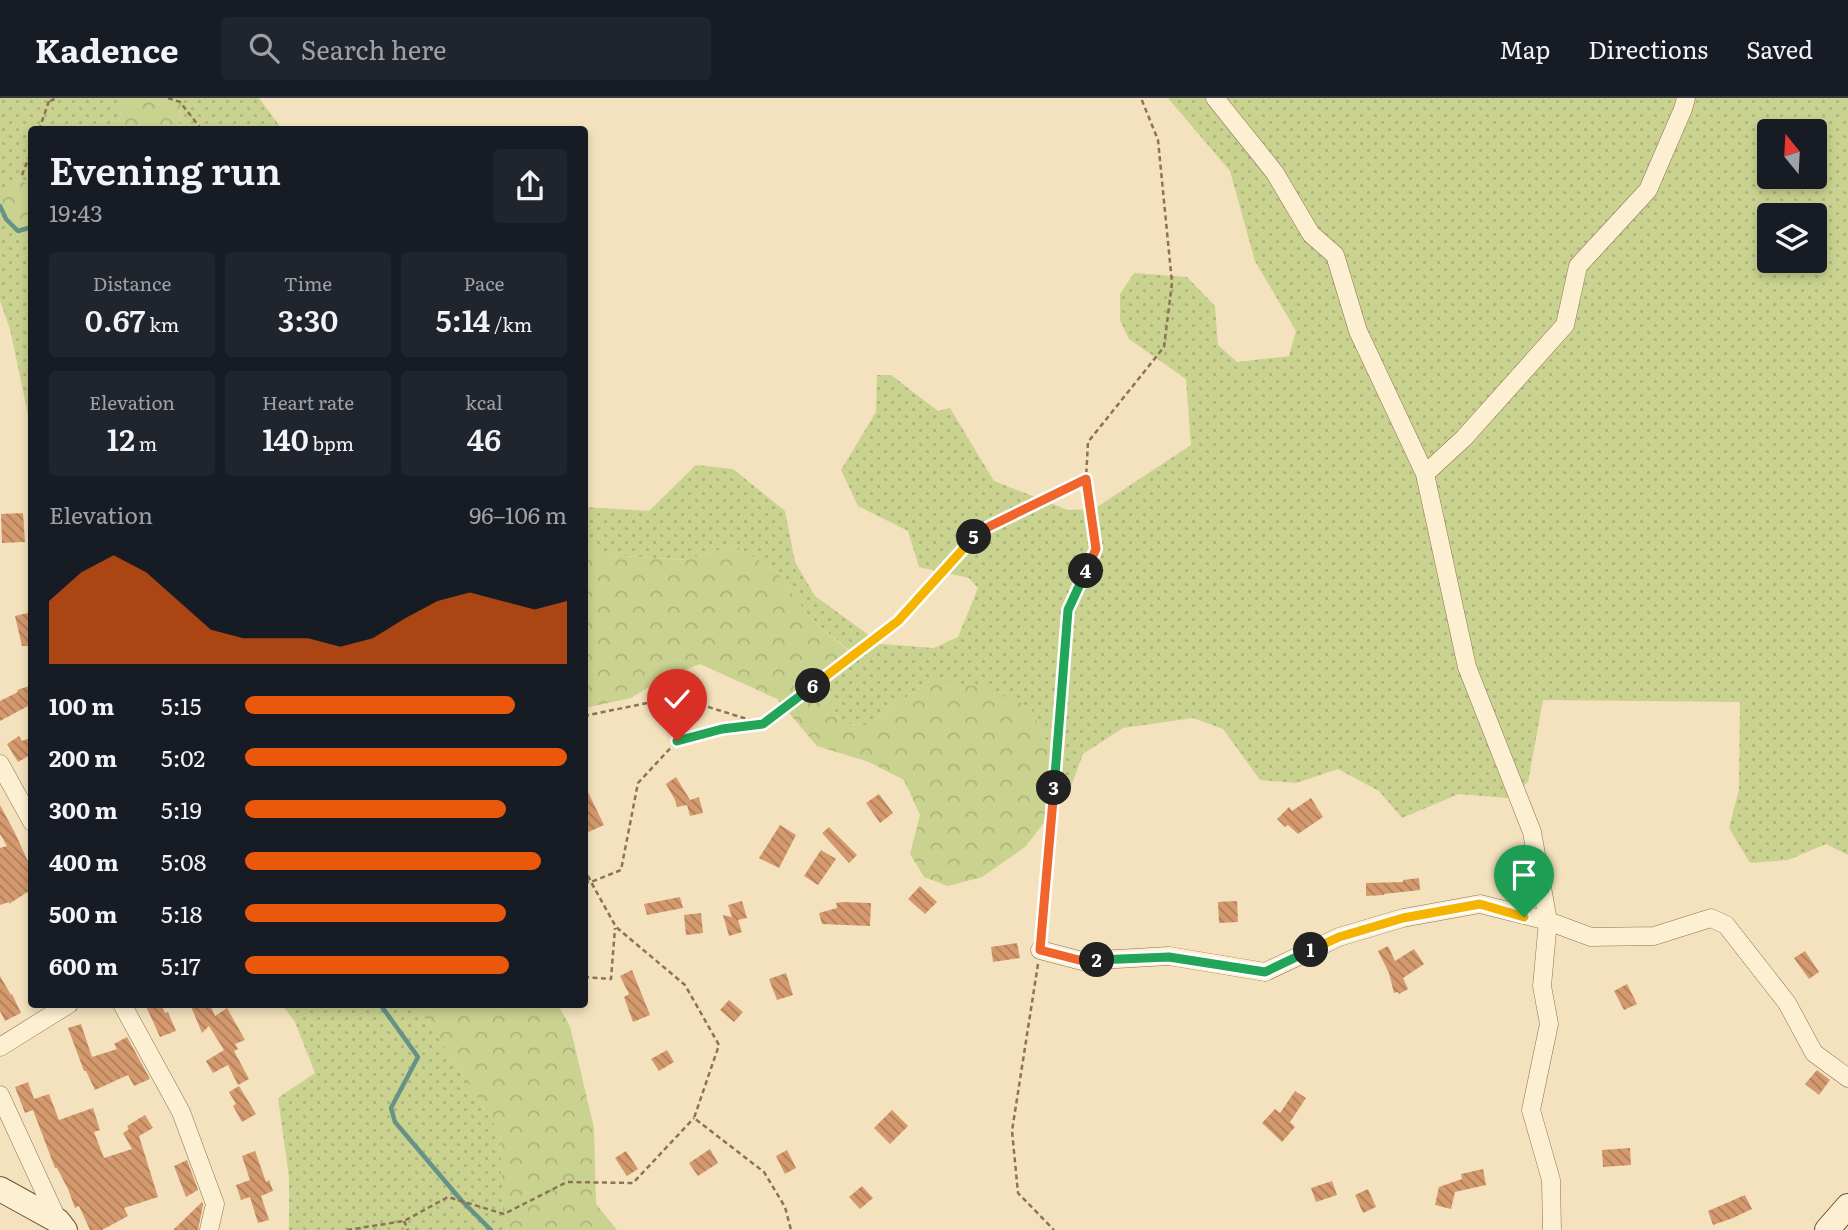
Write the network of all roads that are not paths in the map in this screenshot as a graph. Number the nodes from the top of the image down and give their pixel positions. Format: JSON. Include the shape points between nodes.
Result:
{"nodes":[{"id":1,"x":1215,"y":98,"type":"edge"},
{"id":2,"x":1686,"y":98,"type":"edge"},
{"id":3,"x":1425,"y":474,"type":"junction"},
{"id":4,"x":0,"y":764,"type":"edge"},
{"id":5,"x":28,"y":815,"type":"edge"},
{"id":6,"x":1548,"y":922,"type":"junction"},
{"id":7,"x":1040,"y":950,"type":"road end"},
{"id":8,"x":63,"y":1008,"type":"edge"},
{"id":9,"x":124,"y":1008,"type":"edge"},
{"id":10,"x":0,"y":1047,"type":"edge"},
{"id":11,"x":1848,"y":1078,"type":"edge"},
{"id":12,"x":0,"y":1094,"type":"edge"},
{"id":13,"x":0,"y":1189,"type":"edge"},
{"id":14,"x":1848,"y":1206,"type":"edge"},
{"id":15,"x":61,"y":1226,"type":"edge"},
{"id":16,"x":209,"y":1230,"type":"edge"},
{"id":17,"x":1552,"y":1230,"type":"edge"},
{"id":18,"x":1827,"y":1230,"type":"edge"}],
"edges":[{"from":1,"to":3,"type":"street","via":[[1275,173],[1311,234],[1335,255],[1358,331]]},
{"from":2,"to":3,"type":"street","via":[[1648,190],[1578,266],[1565,325],[1464,438]]},
{"from":3,"to":6,"type":"street","via":[[1467,667],[1532,832]]},
{"from":4,"to":5,"type":"street"},
{"from":6,"to":7,"type":"street","via":[[1480,904],[1403,918],[1339,937],[1265,972],[1169,957],[1083,961]]},
{"from":6,"to":11,"type":"street","via":[[1591,937],[1654,936],[1711,918],[1726,925],[1787,1003],[1814,1053]]},
{"from":6,"to":17,"type":"street","via":[[1542,986],[1549,1024],[1531,1110],[1551,1180]]},
{"from":8,"to":10,"type":"street"},
{"from":9,"to":16,"type":"street","via":[[181,1112],[215,1204]]},
{"from":12,"to":15,"type":"street"},
{"from":13,"to":15,"type":"street"},
{"from":14,"to":18,"type":"street"}]}
